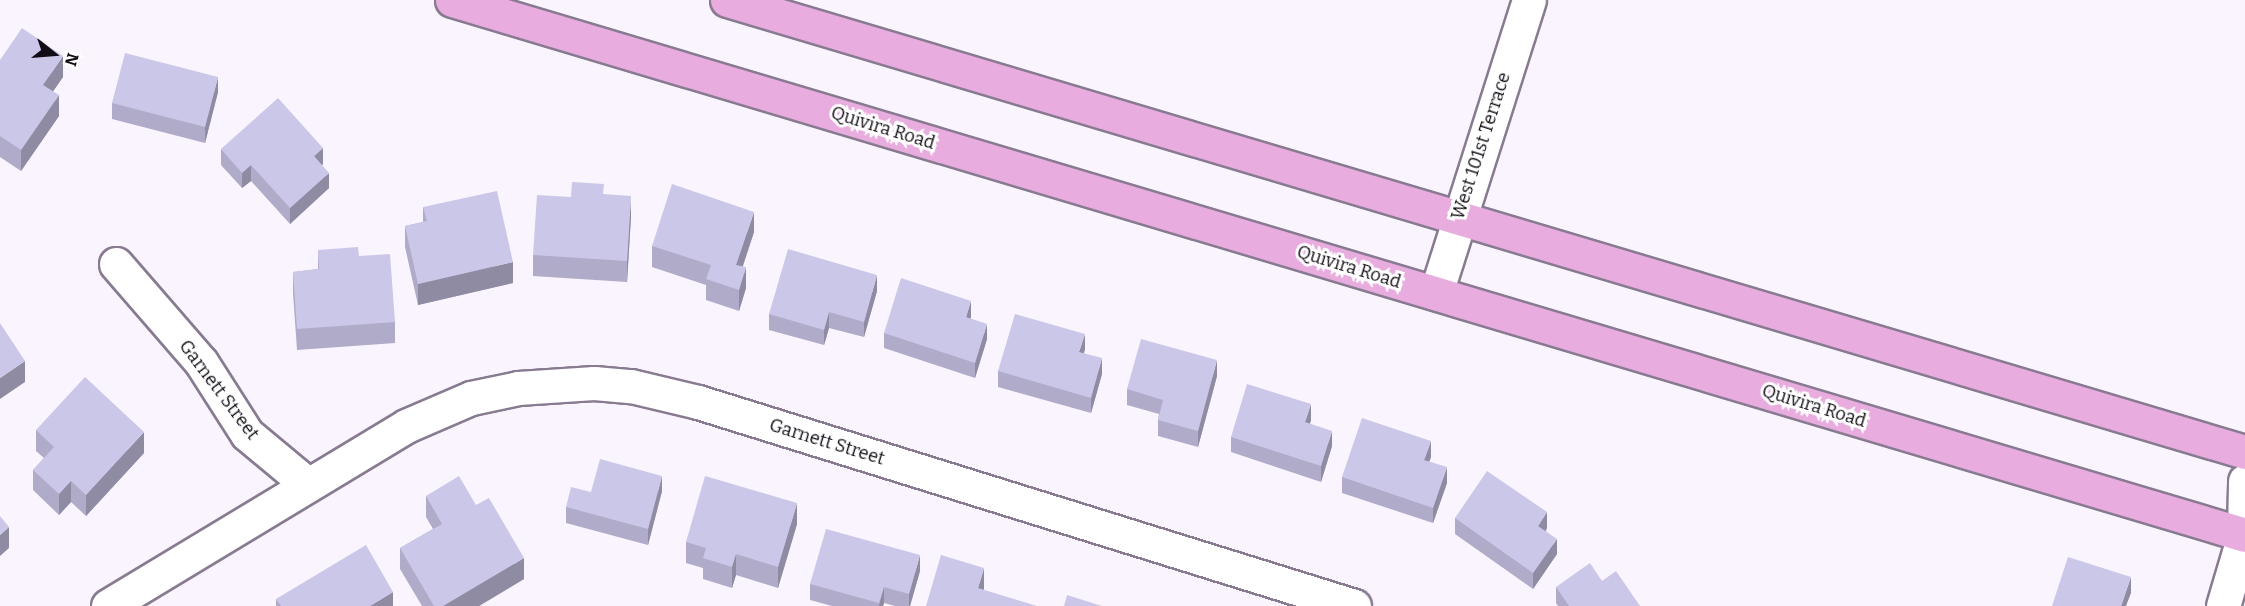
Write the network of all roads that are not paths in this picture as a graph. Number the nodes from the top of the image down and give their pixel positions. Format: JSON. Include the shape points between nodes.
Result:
{"nodes":[{"id":1,"x":452,"y":0,"type":"edge"},
{"id":2,"x":727,"y":0,"type":"edge"},
{"id":3,"x":1529,"y":0,"type":"edge"},
{"id":4,"x":1458,"y":216,"type":"junction"},
{"id":5,"x":116,"y":264,"type":"dead end"},
{"id":6,"x":1436,"y":293,"type":"junction"},
{"id":7,"x":2245,"y":452,"type":"edge"},
{"id":8,"x":2245,"y":481,"type":"edge"},
{"id":9,"x":306,"y":483,"type":"junction"},
{"id":10,"x":2245,"y":535,"type":"edge"},
{"id":11,"x":108,"y":606,"type":"edge"},
{"id":12,"x":1354,"y":606,"type":"edge"},
{"id":13,"x":2223,"y":606,"type":"edge"}],
"edges":[{"from":1,"to":6,"type":"main road","name":"Quivira Road"},
{"from":2,"to":4,"type":"main road"},
{"from":3,"to":4,"type":"street","name":"West 101st Terrace"},
{"from":4,"to":6,"type":"street","name":"West 101st Terrace"},
{"from":4,"to":7,"type":"main road"},
{"from":5,"to":9,"type":"street","name":"Garnett Street","via":[[201,362],[247,434]]},
{"from":6,"to":10,"type":"main road","name":"Quivira Road"},
{"from":8,"to":10,"type":"street"},
{"from":9,"to":11,"type":"street","name":"Garnett Street"},
{"from":9,"to":12,"type":"street","name":"Garnett Street","via":[[406,426],[471,398],[556,384],[632,386],[698,402]]},
{"from":10,"to":13,"type":"street"}]}
